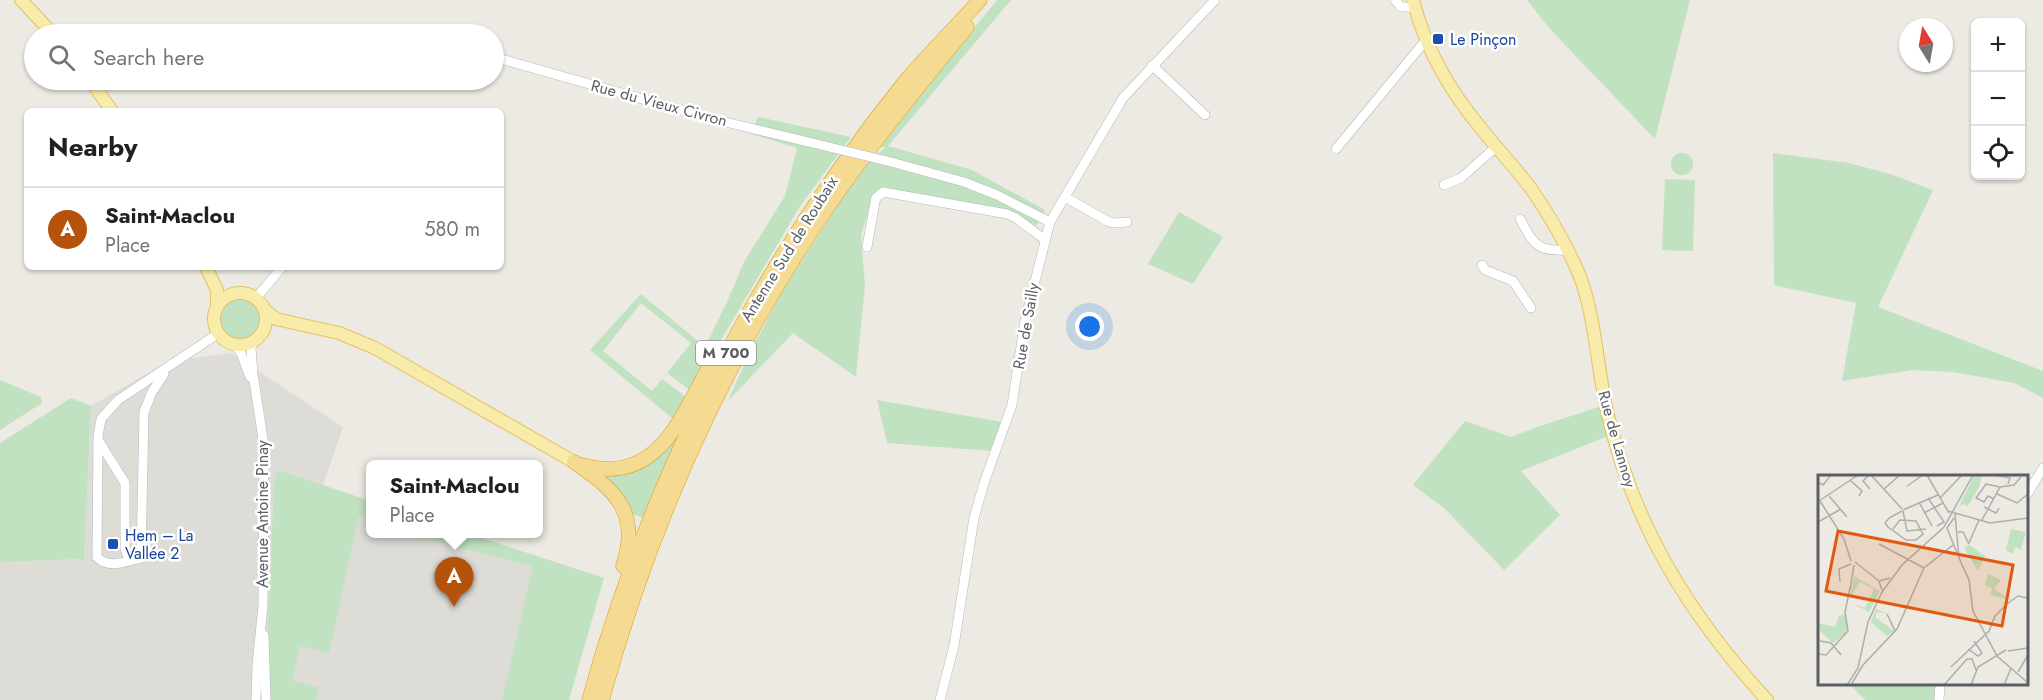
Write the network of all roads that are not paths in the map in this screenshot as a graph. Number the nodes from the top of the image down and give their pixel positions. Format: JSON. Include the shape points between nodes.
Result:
{"nodes":[{"id":1,"x":21,"y":0,"type":"edge"},
{"id":2,"x":980,"y":0,"type":"edge"},
{"id":3,"x":989,"y":0,"type":"edge"},
{"id":4,"x":1215,"y":0,"type":"edge"},
{"id":5,"x":1395,"y":0,"type":"edge"},
{"id":6,"x":1414,"y":3,"type":"edge"},
{"id":7,"x":44,"y":24,"type":"edge"},
{"id":8,"x":1426,"y":40,"type":"junction"},
{"id":9,"x":504,"y":60,"type":"edge"},
{"id":10,"x":1152,"y":65,"type":"junction"},
{"id":11,"x":97,"y":90,"type":"edge"},
{"id":12,"x":110,"y":108,"type":"edge"},
{"id":13,"x":1206,"y":115,"type":"dead end"},
{"id":14,"x":1496,"y":147,"type":"junction"},
{"id":15,"x":1336,"y":149,"type":"dead end"},
{"id":16,"x":1444,"y":185,"type":"dead end"},
{"id":17,"x":1065,"y":197,"type":"junction"},
{"id":18,"x":1520,"y":219,"type":"dead end"},
{"id":19,"x":1050,"y":222,"type":"junction"},
{"id":20,"x":1127,"y":222,"type":"dead end"},
{"id":21,"x":1044,"y":239,"type":"junction"},
{"id":22,"x":867,"y":247,"type":"dead end"},
{"id":23,"x":1568,"y":250,"type":"junction"},
{"id":24,"x":1482,"y":265,"type":"dead end"},
{"id":25,"x":207,"y":270,"type":"edge"},
{"id":26,"x":214,"y":270,"type":"edge"},
{"id":27,"x":279,"y":270,"type":"edge"},
{"id":28,"x":242,"y":293,"type":"junction"},
{"id":29,"x":256,"y":298,"type":"junction"},
{"id":30,"x":217,"y":307,"type":"junction"},
{"id":31,"x":1531,"y":308,"type":"dead end"},
{"id":32,"x":265,"y":310,"type":"junction"},
{"id":33,"x":747,"y":315,"type":"junction"},
{"id":34,"x":311,"y":327,"type":"junction"},
{"id":35,"x":263,"y":332,"type":"junction"},
{"id":36,"x":219,"y":333,"type":"junction"},
{"id":37,"x":253,"y":342,"type":"junction"},
{"id":38,"x":234,"y":344,"type":"junction"},
{"id":39,"x":169,"y":367,"type":"junction"},
{"id":40,"x":254,"y":387,"type":"junction"},
{"id":41,"x":98,"y":436,"type":"junction"},
{"id":42,"x":574,"y":462,"type":"junction"},
{"id":43,"x":2043,"y":468,"type":"edge"},
{"id":44,"x":2028,"y":493,"type":"edge"},
{"id":45,"x":141,"y":558,"type":"junction"},
{"id":46,"x":263,"y":606,"type":"junction"},
{"id":47,"x":1940,"y":685,"type":"edge"},
{"id":48,"x":594,"y":699,"type":"edge"},
{"id":49,"x":256,"y":700,"type":"edge"},
{"id":50,"x":266,"y":700,"type":"edge"},
{"id":51,"x":940,"y":700,"type":"edge"},
{"id":52,"x":1767,"y":700,"type":"edge"},
{"id":53,"x":1939,"y":700,"type":"edge"}],
"edges":[{"from":1,"to":7,"type":"main road"},
{"from":2,"to":33,"type":"highway","name":"Antenne Sud de Roubaix","number":"M 700","via":[[910,76],[857,145],[794,236]]},
{"from":3,"to":48,"type":"highway","name":"Antenne Sud de Roubaix","number":"M 700","via":[[890,122],[827,209],[757,321],[711,409],[670,501]]},
{"from":4,"to":10,"type":"street","name":"Rue de Sailly"},
{"from":5,"to":6,"type":"street","via":[[1401,8]]},
{"from":6,"to":8,"type":"main road","name":"Rue de Lannoy"},
{"from":8,"to":14,"type":"main road","name":"Rue de Lannoy","via":[[1458,98]]},
{"from":8,"to":15,"type":"street"},
{"from":9,"to":19,"type":"street","name":"Rue du Vieux Civron","bridge":true,"via":[[713,119],[964,182]]},
{"from":10,"to":13,"type":"street"},
{"from":10,"to":17,"type":"street","name":"Rue de Sailly","via":[[1118,105]]},
{"from":11,"to":12,"type":"main road"},
{"from":14,"to":16,"type":"street","via":[[1461,178]]},
{"from":14,"to":23,"type":"main road","name":"Rue de Lannoy","via":[[1541,204]]},
{"from":17,"to":19,"type":"street","name":"Rue de Sailly"},
{"from":17,"to":20,"type":"street","via":[[1109,222]]},
{"from":18,"to":23,"type":"street","via":[[1539,248]]},
{"from":19,"to":21,"type":"street","name":"Rue de Sailly"},
{"from":21,"to":22,"type":"street","via":[[1007,214],[884,192],[874,202]]},
{"from":21,"to":51,"type":"street","name":"Rue de Sailly","via":[[1025,321],[1012,405],[974,518],[954,646]]},
{"from":23,"to":52,"type":"main road","name":"Rue de Lannoy","via":[[1585,291],[1616,446],[1641,514],[1690,604],[1725,653]]},
{"from":24,"to":31,"type":"street","via":[[1485,270],[1513,281]]},
{"from":25,"to":30,"type":"main road","via":[[217,290]]},
{"from":26,"to":28,"type":"main road","via":[[226,286]]},
{"from":27,"to":29,"type":"street"},
{"from":28,"to":29,"type":"main road"},
{"from":28,"to":30,"type":"main road","via":[[228,296]]},
{"from":29,"to":32,"type":"main road"},
{"from":30,"to":36,"type":"main road","via":[[214,321]]},
{"from":32,"to":34,"type":"main road","via":[[276,319]]},
{"from":32,"to":35,"type":"main road"},
{"from":33,"to":42,"type":"highway","via":[[726,339],[658,450],[641,461],[617,468]]},
{"from":33,"to":48,"type":"highway","name":"Antenne Sud de Roubaix","number":"M 700","via":[[696,413],[658,498],[625,584]]},
{"from":34,"to":35,"type":"main road"},
{"from":34,"to":42,"type":"main road","via":[[375,348]]},
{"from":35,"to":37,"type":"main road"},
{"from":36,"to":38,"type":"main road"},
{"from":36,"to":39,"type":"street"},
{"from":37,"to":38,"type":"main road"},
{"from":37,"to":40,"type":"street","name":"Avenue Antoine Pinay"},
{"from":38,"to":40,"type":"street","name":"Avenue Antoine Pinay"},
{"from":39,"to":41,"type":"street","via":[[111,407],[101,419]]},
{"from":39,"to":45,"type":"street","via":[[155,386],[144,412]]},
{"from":40,"to":46,"type":"street","name":"Avenue Antoine Pinay","via":[[264,448]]},
{"from":41,"to":45,"type":"street","via":[[125,483],[125,552],[131,558]]},
{"from":41,"to":45,"type":"street","via":[[97,557],[113,564]]},
{"from":42,"to":48,"type":"highway","via":[[614,494],[623,509],[629,533],[627,555],[595,653]]},
{"from":43,"to":44,"type":"street"},
{"from":46,"to":49,"type":"street","name":"Avenue Antoine Pinay"},
{"from":46,"to":50,"type":"street","name":"Avenue Antoine Pinay"},
{"from":47,"to":53,"type":"street"}]}
